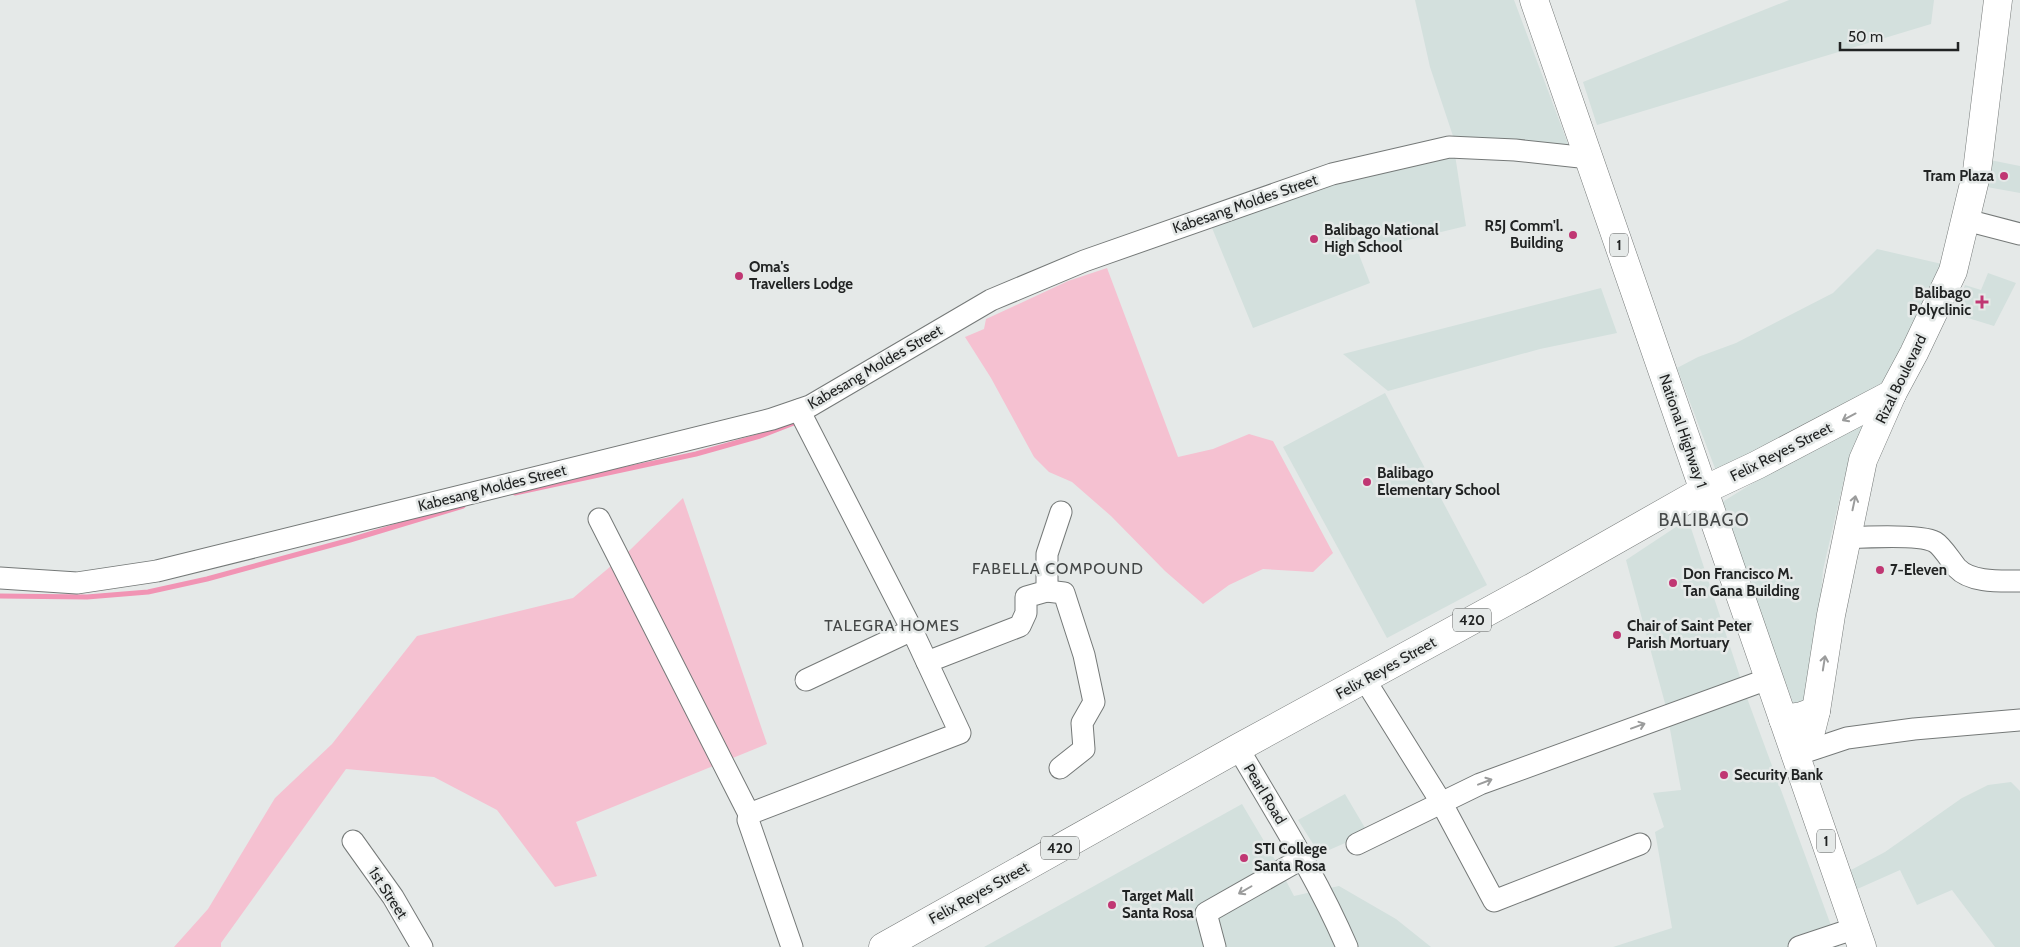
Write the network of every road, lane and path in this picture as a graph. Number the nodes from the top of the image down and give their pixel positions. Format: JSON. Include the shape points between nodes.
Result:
{"nodes":[{"id":1,"x":1534,"y":0,"type":"edge"},
{"id":2,"x":1998,"y":0,"type":"edge"},
{"id":3,"x":1589,"y":158,"type":"junction"},
{"id":4,"x":1966,"y":220,"type":"junction"},
{"id":5,"x":2020,"y":234,"type":"edge"},
{"id":6,"x":1892,"y":394,"type":"junction"},
{"id":7,"x":802,"y":416,"type":"junction"},
{"id":8,"x":1704,"y":490,"type":"junction"},
{"id":9,"x":1061,"y":512,"type":"dead end"},
{"id":10,"x":599,"y":519,"type":"dead end"},
{"id":11,"x":1846,"y":538,"type":"junction"},
{"id":12,"x":0,"y":578,"type":"edge"},
{"id":13,"x":2020,"y":581,"type":"edge"},
{"id":14,"x":1047,"y":591,"type":"junction"},
{"id":15,"x":912,"y":630,"type":"junction"},
{"id":16,"x":927,"y":662,"type":"junction"},
{"id":17,"x":1768,"y":679,"type":"junction"},
{"id":18,"x":806,"y":680,"type":"dead end"},
{"id":19,"x":1365,"y":680,"type":"junction"},
{"id":20,"x":1816,"y":711,"type":"junction"},
{"id":21,"x":1783,"y":719,"type":"junction"},
{"id":22,"x":2020,"y":720,"type":"edge"},
{"id":23,"x":1238,"y":748,"type":"junction"},
{"id":24,"x":1796,"y":755,"type":"junction"},
{"id":25,"x":1060,"y":768,"type":"dead end"},
{"id":26,"x":1441,"y":802,"type":"junction"},
{"id":27,"x":749,"y":814,"type":"junction"},
{"id":28,"x":353,"y":841,"type":"dead end"},
{"id":29,"x":1357,"y":844,"type":"dead end"},
{"id":30,"x":1640,"y":844,"type":"dead end"},
{"id":31,"x":1303,"y":858,"type":"junction"},
{"id":32,"x":1859,"y":937,"type":"edge"},
{"id":33,"x":422,"y":947,"type":"edge"},
{"id":34,"x":792,"y":947,"type":"edge"},
{"id":35,"x":883,"y":947,"type":"edge"},
{"id":36,"x":1215,"y":947,"type":"edge"},
{"id":37,"x":1347,"y":947,"type":"edge"},
{"id":38,"x":1799,"y":947,"type":"edge"}],
"edges":[{"from":1,"to":3,"type":"main road","name":"National Highway 1","number":"1"},
{"from":2,"to":4,"type":"main road","name":"Rizal Boulevard","via":[[1978,172]]},
{"from":3,"to":7,"type":"street","name":"Kabesang Moldes Street","via":[[1449,146],[1332,174],[1084,261],[991,300],[810,406]]},
{"from":3,"to":8,"type":"main road","name":"National Highway 1","number":"1"},
{"from":4,"to":5,"type":"street"},
{"from":4,"to":6,"type":"main road","name":"Rizal Boulevard","via":[[1953,271]]},
{"from":6,"to":8,"type":"main road","name":"Felix Reyes Street","one_way":true},
{"from":11,"to":6,"type":"main road","name":"Rizal Boulevard","one_way":true,"via":[[1863,460]]},
{"from":7,"to":12,"type":"street","name":"Kabesang Moldes Street","via":[[764,421],[157,571],[77,583]]},
{"from":7,"to":15,"type":"street"},
{"from":8,"to":17,"type":"main road","name":"National Highway 1","number":"1"},
{"from":8,"to":19,"type":"main road","name":"Felix Reyes Street","number":"420"},
{"from":9,"to":14,"type":"street","via":[[1047,554]]},
{"from":10,"to":27,"type":"street"},
{"from":11,"to":13,"type":"street","via":[[1911,537],[1934,542],[1959,570],[1969,576]]},
{"from":20,"to":11,"type":"main road","name":"Rizal Boulevard","one_way":true},
{"from":14,"to":16,"type":"street","via":[[1026,596],[1026,613],[1020,626]]},
{"from":14,"to":25,"type":"street","via":[[1064,593],[1084,655],[1094,702],[1082,723],[1084,749]]},
{"from":15,"to":16,"type":"street"},
{"from":15,"to":18,"type":"street"},
{"from":16,"to":27,"type":"street","via":[[959,734]]},
{"from":17,"to":21,"type":"main road","name":"National Highway 1","number":"1"},
{"from":26,"to":17,"type":"street","one_way":true,"via":[[1480,784]]},
{"from":19,"to":23,"type":"main road","name":"Felix Reyes Street","number":"420"},
{"from":19,"to":26,"type":"street"},
{"from":20,"to":21,"type":"main road"},
{"from":20,"to":24,"type":"main road","name":"Rizal Boulevard","via":[[1811,731]]},
{"from":21,"to":24,"type":"main road","name":"National Highway 1","number":"1"},
{"from":22,"to":24,"type":"street","via":[[1847,738]]},
{"from":23,"to":31,"type":"street","name":"Pearl Road"},
{"from":23,"to":35,"type":"main road","name":"Felix Reyes Street","number":"420"},
{"from":24,"to":32,"type":"main road","name":"National Highway 1","number":"1"},
{"from":26,"to":29,"type":"street"},
{"from":26,"to":30,"type":"street","via":[[1494,901]]},
{"from":27,"to":34,"type":"street","via":[[748,820]]},
{"from":28,"to":33,"type":"street","name":"1st Street","via":[[393,897]]},
{"from":31,"to":36,"type":"street","one_way":true,"via":[[1206,913]]},
{"from":31,"to":37,"type":"street","name":"Pearl Road"},
{"from":32,"to":38,"type":"street"}]}
